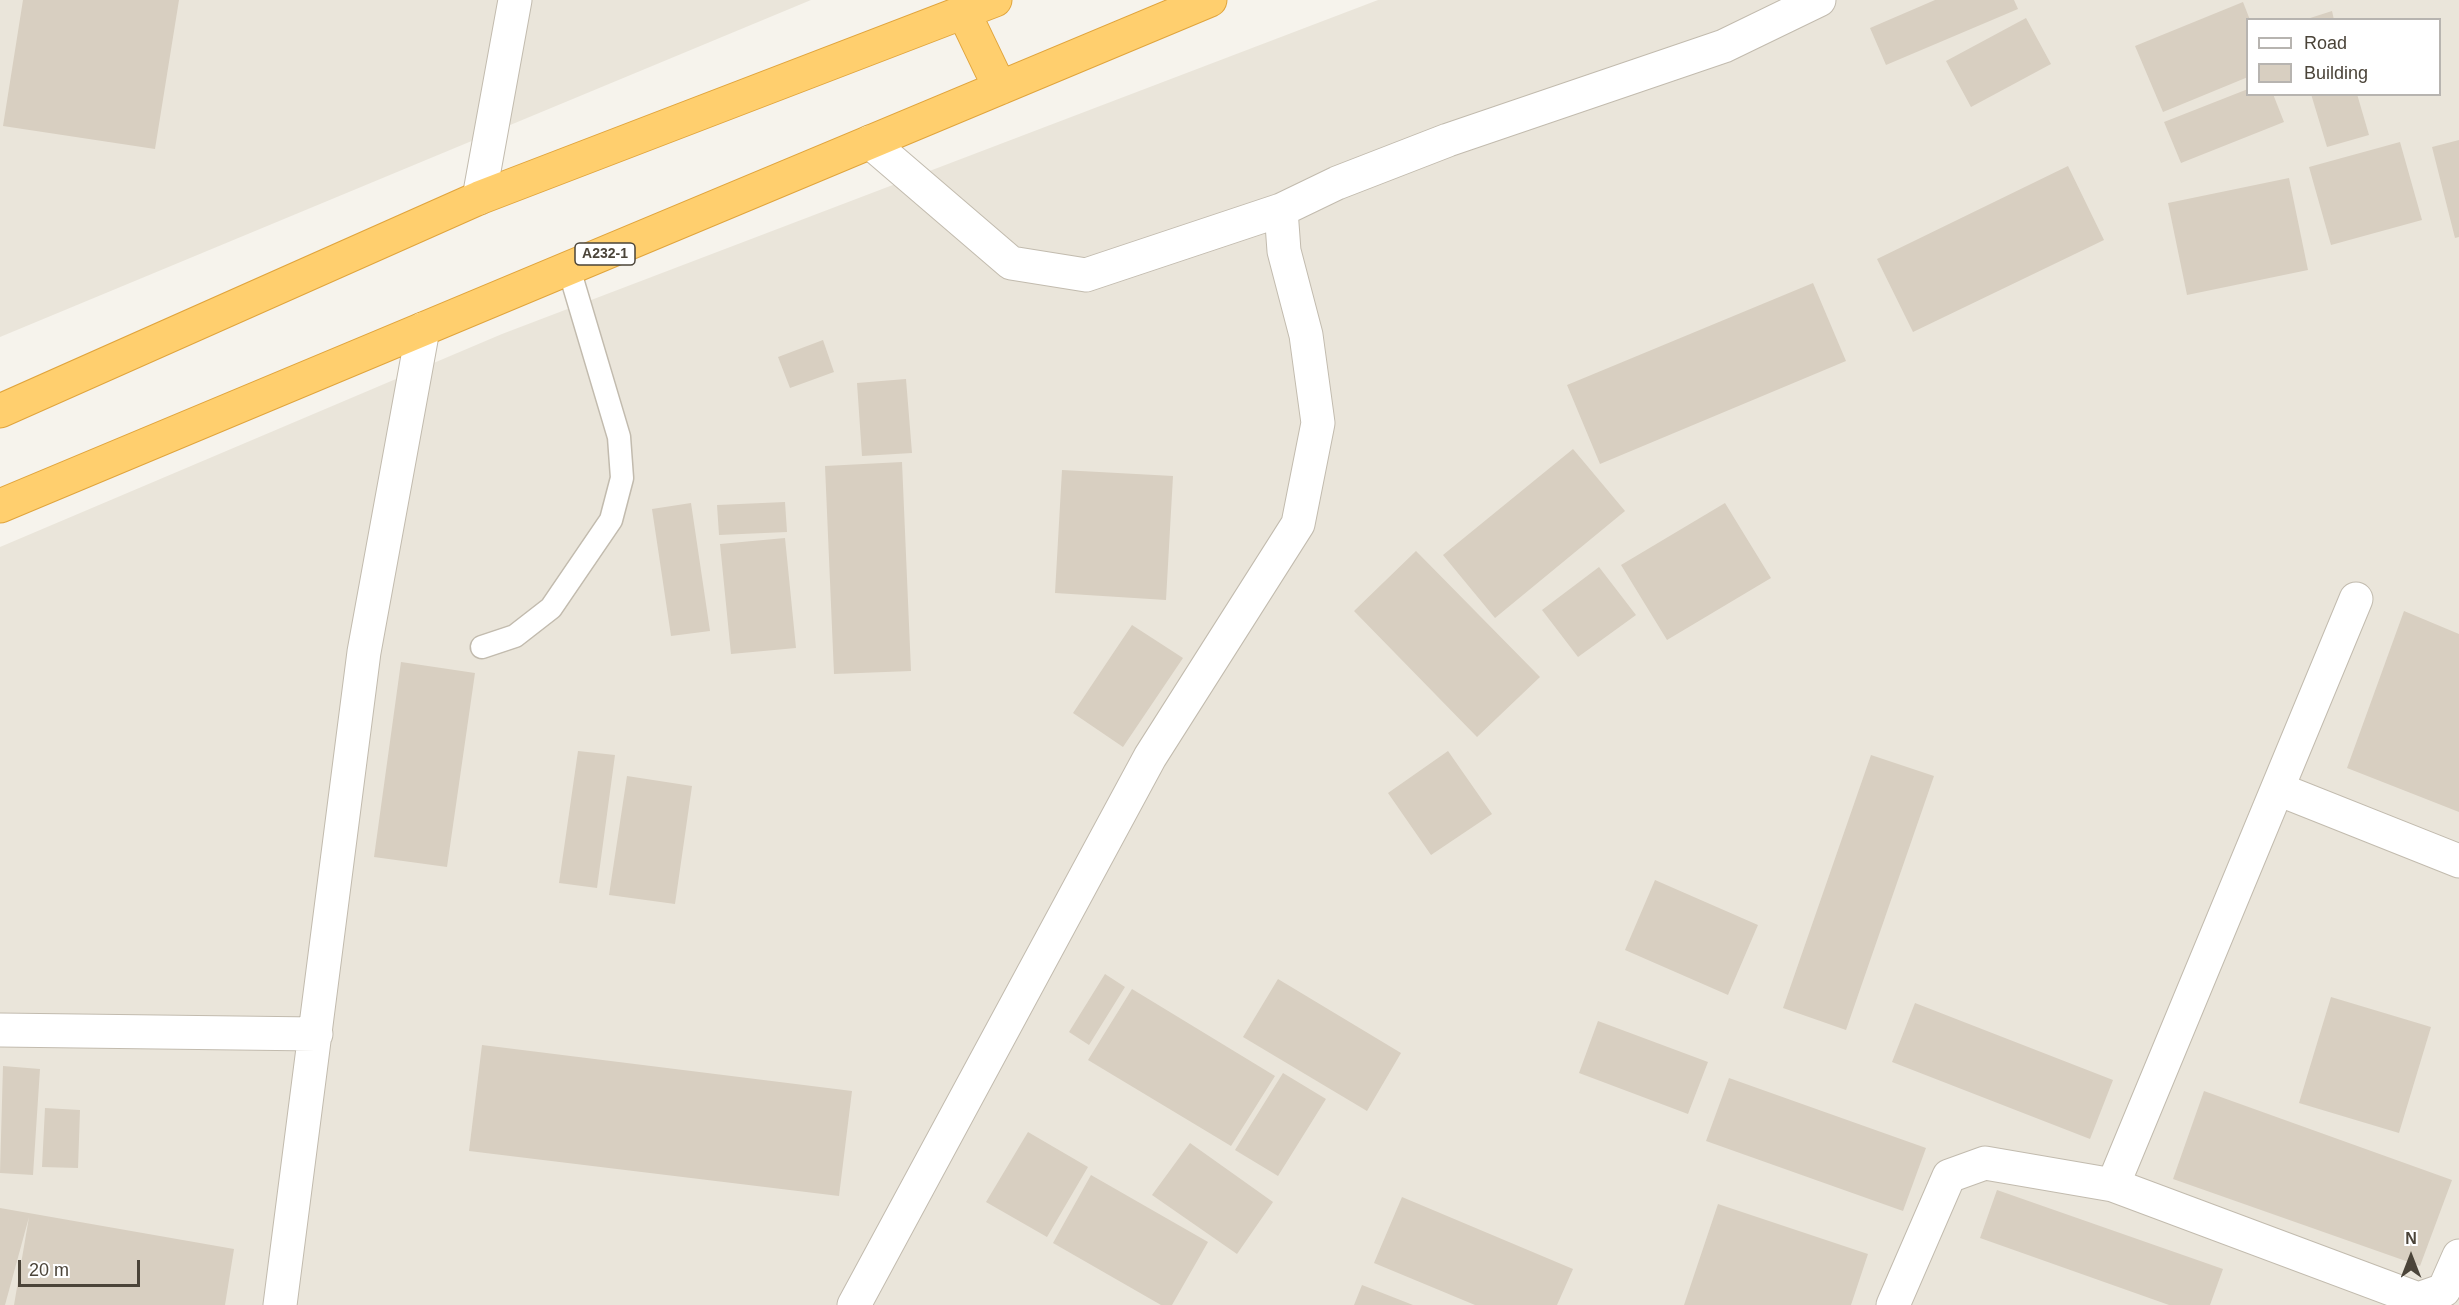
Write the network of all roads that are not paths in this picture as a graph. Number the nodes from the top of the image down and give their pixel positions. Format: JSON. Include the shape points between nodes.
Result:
{"nodes":[{"id":1,"x":515,"y":0,"type":"edge"},
{"id":2,"x":995,"y":0,"type":"edge"},
{"id":3,"x":1210,"y":0,"type":"edge"},
{"id":4,"x":1819,"y":0,"type":"edge"},
{"id":5,"x":964,"y":13,"type":"junction"},
{"id":6,"x":1000,"y":88,"type":"junction"},
{"id":7,"x":870,"y":142,"type":"junction"},
{"id":8,"x":479,"y":198,"type":"junction"},
{"id":9,"x":1281,"y":210,"type":"junction"},
{"id":10,"x":569,"y":269,"type":"junction"},
{"id":11,"x":423,"y":329,"type":"junction"},
{"id":12,"x":0,"y":411,"type":"edge"},
{"id":13,"x":0,"y":506,"type":"edge"},
{"id":14,"x":2356,"y":599,"type":"dead end"},
{"id":15,"x":482,"y":647,"type":"dead end"},
{"id":16,"x":2278,"y":789,"type":"junction"},
{"id":17,"x":2459,"y":861,"type":"edge"},
{"id":18,"x":0,"y":1030,"type":"edge"},
{"id":19,"x":316,"y":1034,"type":"junction"},
{"id":20,"x":2113,"y":1185,"type":"junction"},
{"id":21,"x":2459,"y":1256,"type":"edge"},
{"id":22,"x":280,"y":1305,"type":"edge"},
{"id":23,"x":854,"y":1305,"type":"edge"},
{"id":24,"x":1893,"y":1305,"type":"edge"}],
"edges":[{"from":1,"to":8,"type":"street"},
{"from":2,"to":5,"type":"highway"},
{"from":3,"to":6,"type":"highway","number":"A232-1"},
{"from":4,"to":9,"type":"street","via":[[1724,46],[1448,140],[1337,183]]},
{"from":5,"to":6,"type":"highway"},
{"from":5,"to":8,"type":"highway"},
{"from":6,"to":7,"type":"highway","number":"A232-1"},
{"from":7,"to":9,"type":"street","via":[[1011,263],[1086,275]]},
{"from":7,"to":10,"type":"highway","number":"A232-1"},
{"from":8,"to":12,"type":"highway"},
{"from":9,"to":23,"type":"street","via":[[1284,251],[1306,335],[1318,423],[1298,524],[1150,757]]},
{"from":10,"to":11,"type":"highway","number":"A232-1"},
{"from":10,"to":15,"type":"lane","via":[[619,437],[622,478],[611,519],[551,608],[516,636]]},
{"from":11,"to":13,"type":"highway","number":"A232-1"},
{"from":11,"to":19,"type":"street","via":[[364,652]]},
{"from":14,"to":16,"type":"street"},
{"from":16,"to":17,"type":"street"},
{"from":16,"to":20,"type":"street"},
{"from":18,"to":19,"type":"street"},
{"from":19,"to":22,"type":"street"},
{"from":20,"to":21,"type":"street","via":[[2418,1299],[2444,1290]]},
{"from":20,"to":24,"type":"street","via":[[1985,1163],[1949,1176]]}]}
